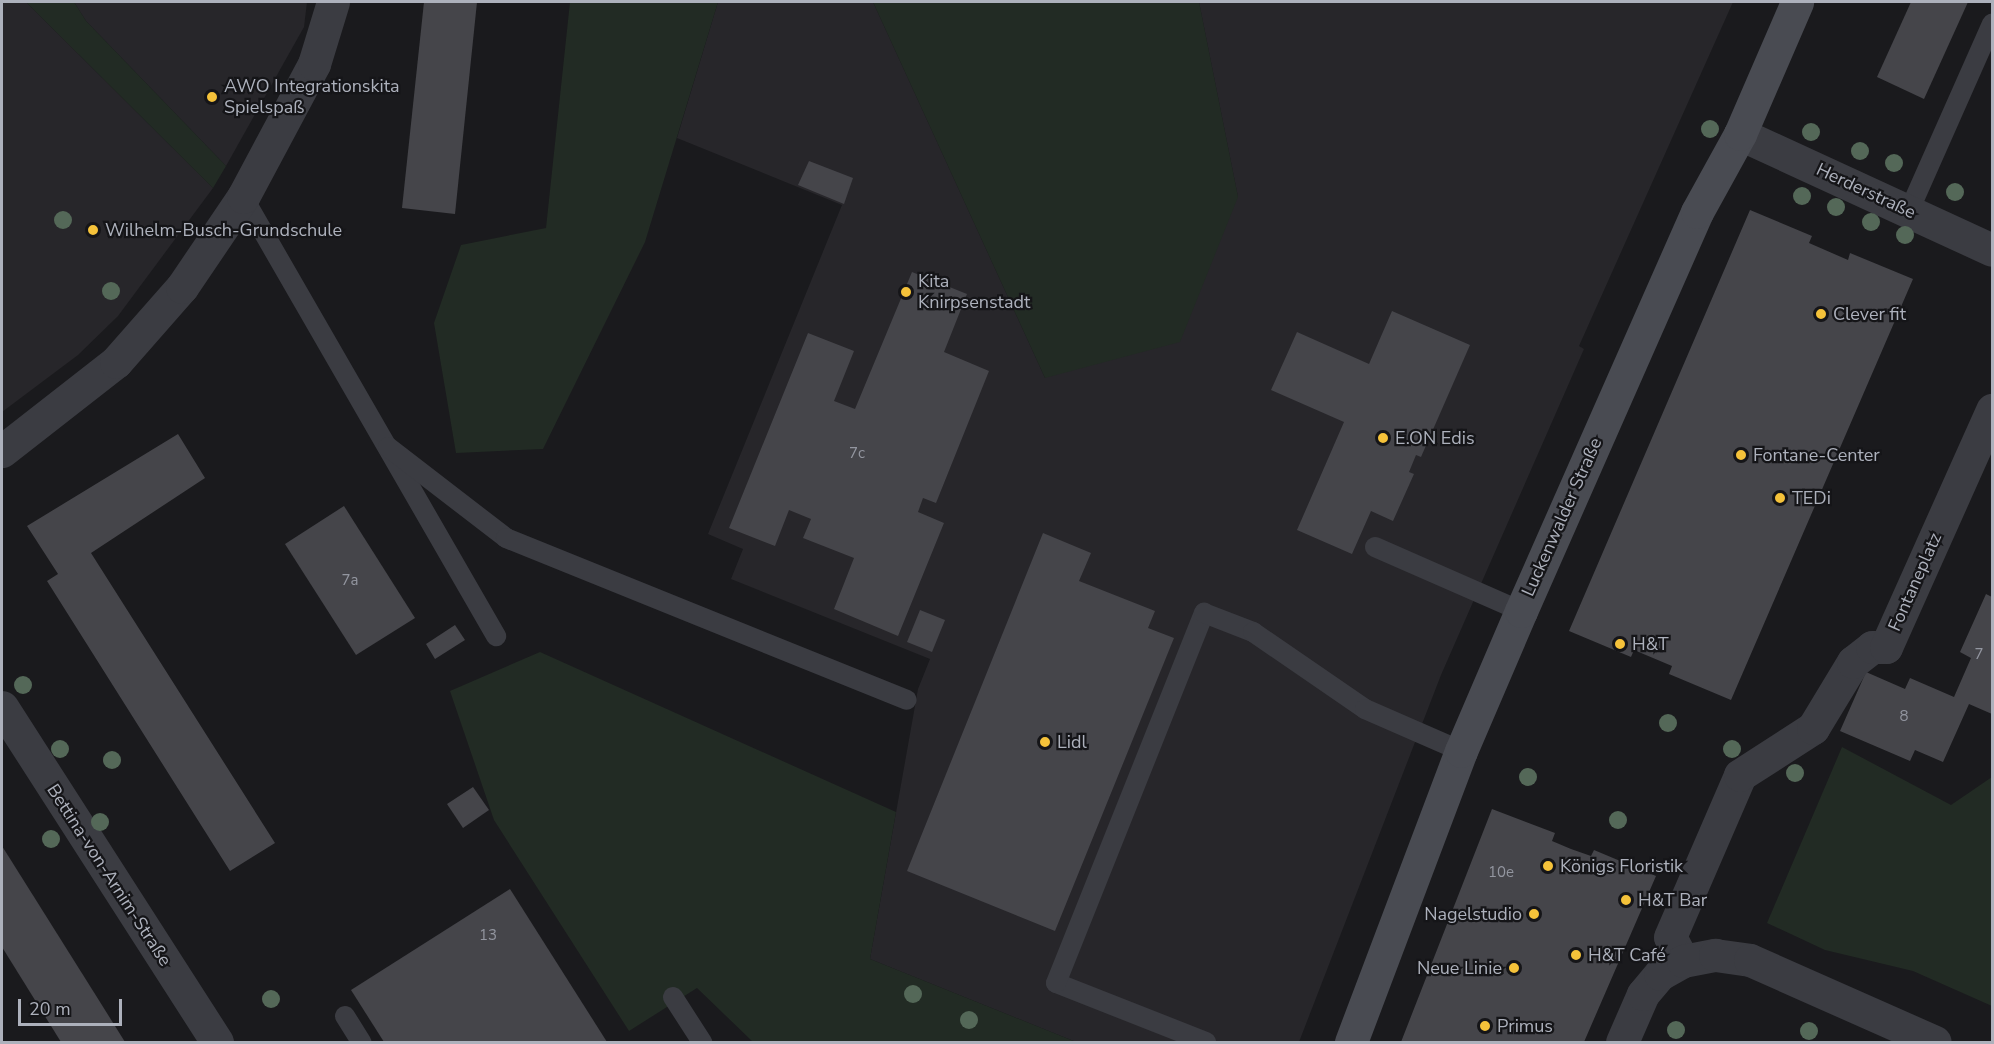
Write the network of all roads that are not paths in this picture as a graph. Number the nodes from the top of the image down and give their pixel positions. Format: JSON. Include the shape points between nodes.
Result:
{"nodes":[{"id":1,"x":333,"y":2,"type":"edge"},
{"id":2,"x":1797,"y":2,"type":"edge"},
{"id":3,"x":1992,"y":24,"type":"edge"},
{"id":4,"x":1740,"y":134,"type":"junction"},
{"id":5,"x":243,"y":197,"type":"junction"},
{"id":6,"x":1909,"y":211,"type":"junction"},
{"id":7,"x":1992,"y":250,"type":"edge"},
{"id":8,"x":1992,"y":410,"type":"edge"},
{"id":9,"x":388,"y":447,"type":"junction"},
{"id":10,"x":2,"y":451,"type":"edge"},
{"id":11,"x":1375,"y":547,"type":"dead end"},
{"id":12,"x":1521,"y":610,"type":"junction"},
{"id":13,"x":496,"y":636,"type":"dead end"},
{"id":14,"x":907,"y":700,"type":"dead end"},
{"id":15,"x":2,"y":707,"type":"edge"},
{"id":16,"x":1461,"y":751,"type":"junction"},
{"id":17,"x":1683,"y":961,"type":"junction"},
{"id":18,"x":673,"y":997,"type":"dead end"},
{"id":19,"x":345,"y":1016,"type":"dead end"},
{"id":20,"x":217,"y":1042,"type":"edge"},
{"id":21,"x":361,"y":1042,"type":"edge"},
{"id":22,"x":702,"y":1042,"type":"edge"},
{"id":23,"x":1206,"y":1042,"type":"edge"},
{"id":24,"x":1351,"y":1042,"type":"edge"},
{"id":25,"x":1622,"y":1042,"type":"edge"},
{"id":26,"x":1935,"y":1042,"type":"edge"}],
"edges":[{"from":1,"to":5,"type":"street","via":[[314,64]]},
{"from":2,"to":4,"type":"main road","name":"Luckenwalder Straße"},
{"from":3,"to":6,"type":"lane"},
{"from":4,"to":6,"type":"street","name":"Herderstraße"},
{"from":4,"to":12,"type":"main road","name":"Luckenwalder Straße","via":[[1697,212]]},
{"from":5,"to":9,"type":"lane"},
{"from":5,"to":10,"type":"street","via":[[182,286],[116,362]]},
{"from":6,"to":7,"type":"street","name":"Herderstraße"},
{"from":8,"to":17,"type":"street","name":"Fontaneplatz","via":[[1886,647],[1872,647],[1853,662],[1813,728],[1740,775],[1670,937]]},
{"from":9,"to":13,"type":"lane"},
{"from":9,"to":14,"type":"lane","via":[[506,538]]},
{"from":11,"to":12,"type":"lane"},
{"from":12,"to":16,"type":"main road","name":"Luckenwalder Straße"},
{"from":15,"to":20,"type":"street","name":"Bettina-von-Arnim-Straße"},
{"from":16,"to":23,"type":"lane","via":[[1365,709],[1252,632],[1204,613],[1056,983]]},
{"from":16,"to":24,"type":"main road","name":"Luckenwalder Straße"},
{"from":17,"to":25,"type":"street","via":[[1647,989]]},
{"from":17,"to":26,"type":"street","via":[[1716,955],[1750,960]]},
{"from":18,"to":22,"type":"lane"},
{"from":19,"to":21,"type":"lane"}]}
